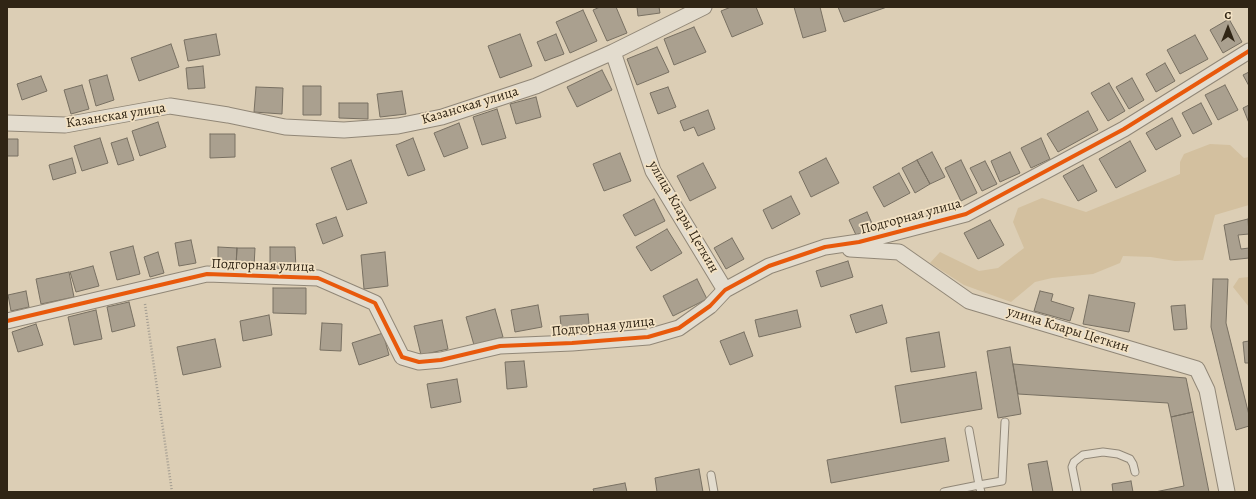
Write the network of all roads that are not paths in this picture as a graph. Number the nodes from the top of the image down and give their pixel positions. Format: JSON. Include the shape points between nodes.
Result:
{"nodes":[{"id":1,"x":704,"y":7,"type":"edge"},
{"id":2,"x":677,"y":13,"type":"edge"},
{"id":3,"x":1249,"y":51,"type":"edge"},
{"id":4,"x":613,"y":52,"type":"junction"},
{"id":5,"x":7,"y":123,"type":"edge"},
{"id":6,"x":825,"y":247,"type":"junction"},
{"id":7,"x":725,"y":290,"type":"junction"},
{"id":8,"x":7,"y":321,"type":"edge"},
{"id":9,"x":1005,"y":422,"type":"dead end"},
{"id":10,"x":969,"y":430,"type":"dead end"},
{"id":11,"x":1135,"y":472,"type":"dead end"},
{"id":12,"x":711,"y":475,"type":"dead end"},
{"id":13,"x":980,"y":489,"type":"edge"},
{"id":14,"x":714,"y":492,"type":"edge"},
{"id":15,"x":944,"y":492,"type":"edge"},
{"id":16,"x":1078,"y":492,"type":"edge"},
{"id":17,"x":1227,"y":492,"type":"edge"}],
"edges":[{"from":1,"to":2,"type":"street","name":"Казанская улица"},
{"from":2,"to":4,"type":"street","name":"Казанская улица"},
{"from":3,"to":6,"type":"street","name":"Подгорная улица","via":[[1124,129],[966,214],[859,242]]},
{"from":4,"to":5,"type":"street","name":"Казанская улица","via":[[536,86],[442,117],[398,126],[344,130],[285,127],[170,106],[65,125]]},
{"from":4,"to":7,"type":"street","name":"улица Клары Цеткин","via":[[653,171]]},
{"from":6,"to":7,"type":"street","name":"Подгорная улица","via":[[769,266]]},
{"from":6,"to":17,"type":"street","name":"улица Клары Цеткин","via":[[899,252],[969,301],[1197,369],[1207,390]]},
{"from":7,"to":8,"type":"street","name":"Подгорная улица","via":[[710,306],[679,328],[648,337],[500,346],[441,360],[419,362],[402,357],[375,303],[318,278],[207,274]]},
{"from":9,"to":13,"type":"lane","via":[[1002,481]]},
{"from":10,"to":13,"type":"lane"},
{"from":11,"to":16,"type":"lane","via":[[1130,459],[1118,454],[1103,452],[1083,455],[1072,467]]},
{"from":12,"to":14,"type":"lane"},
{"from":13,"to":15,"type":"lane"}]}
